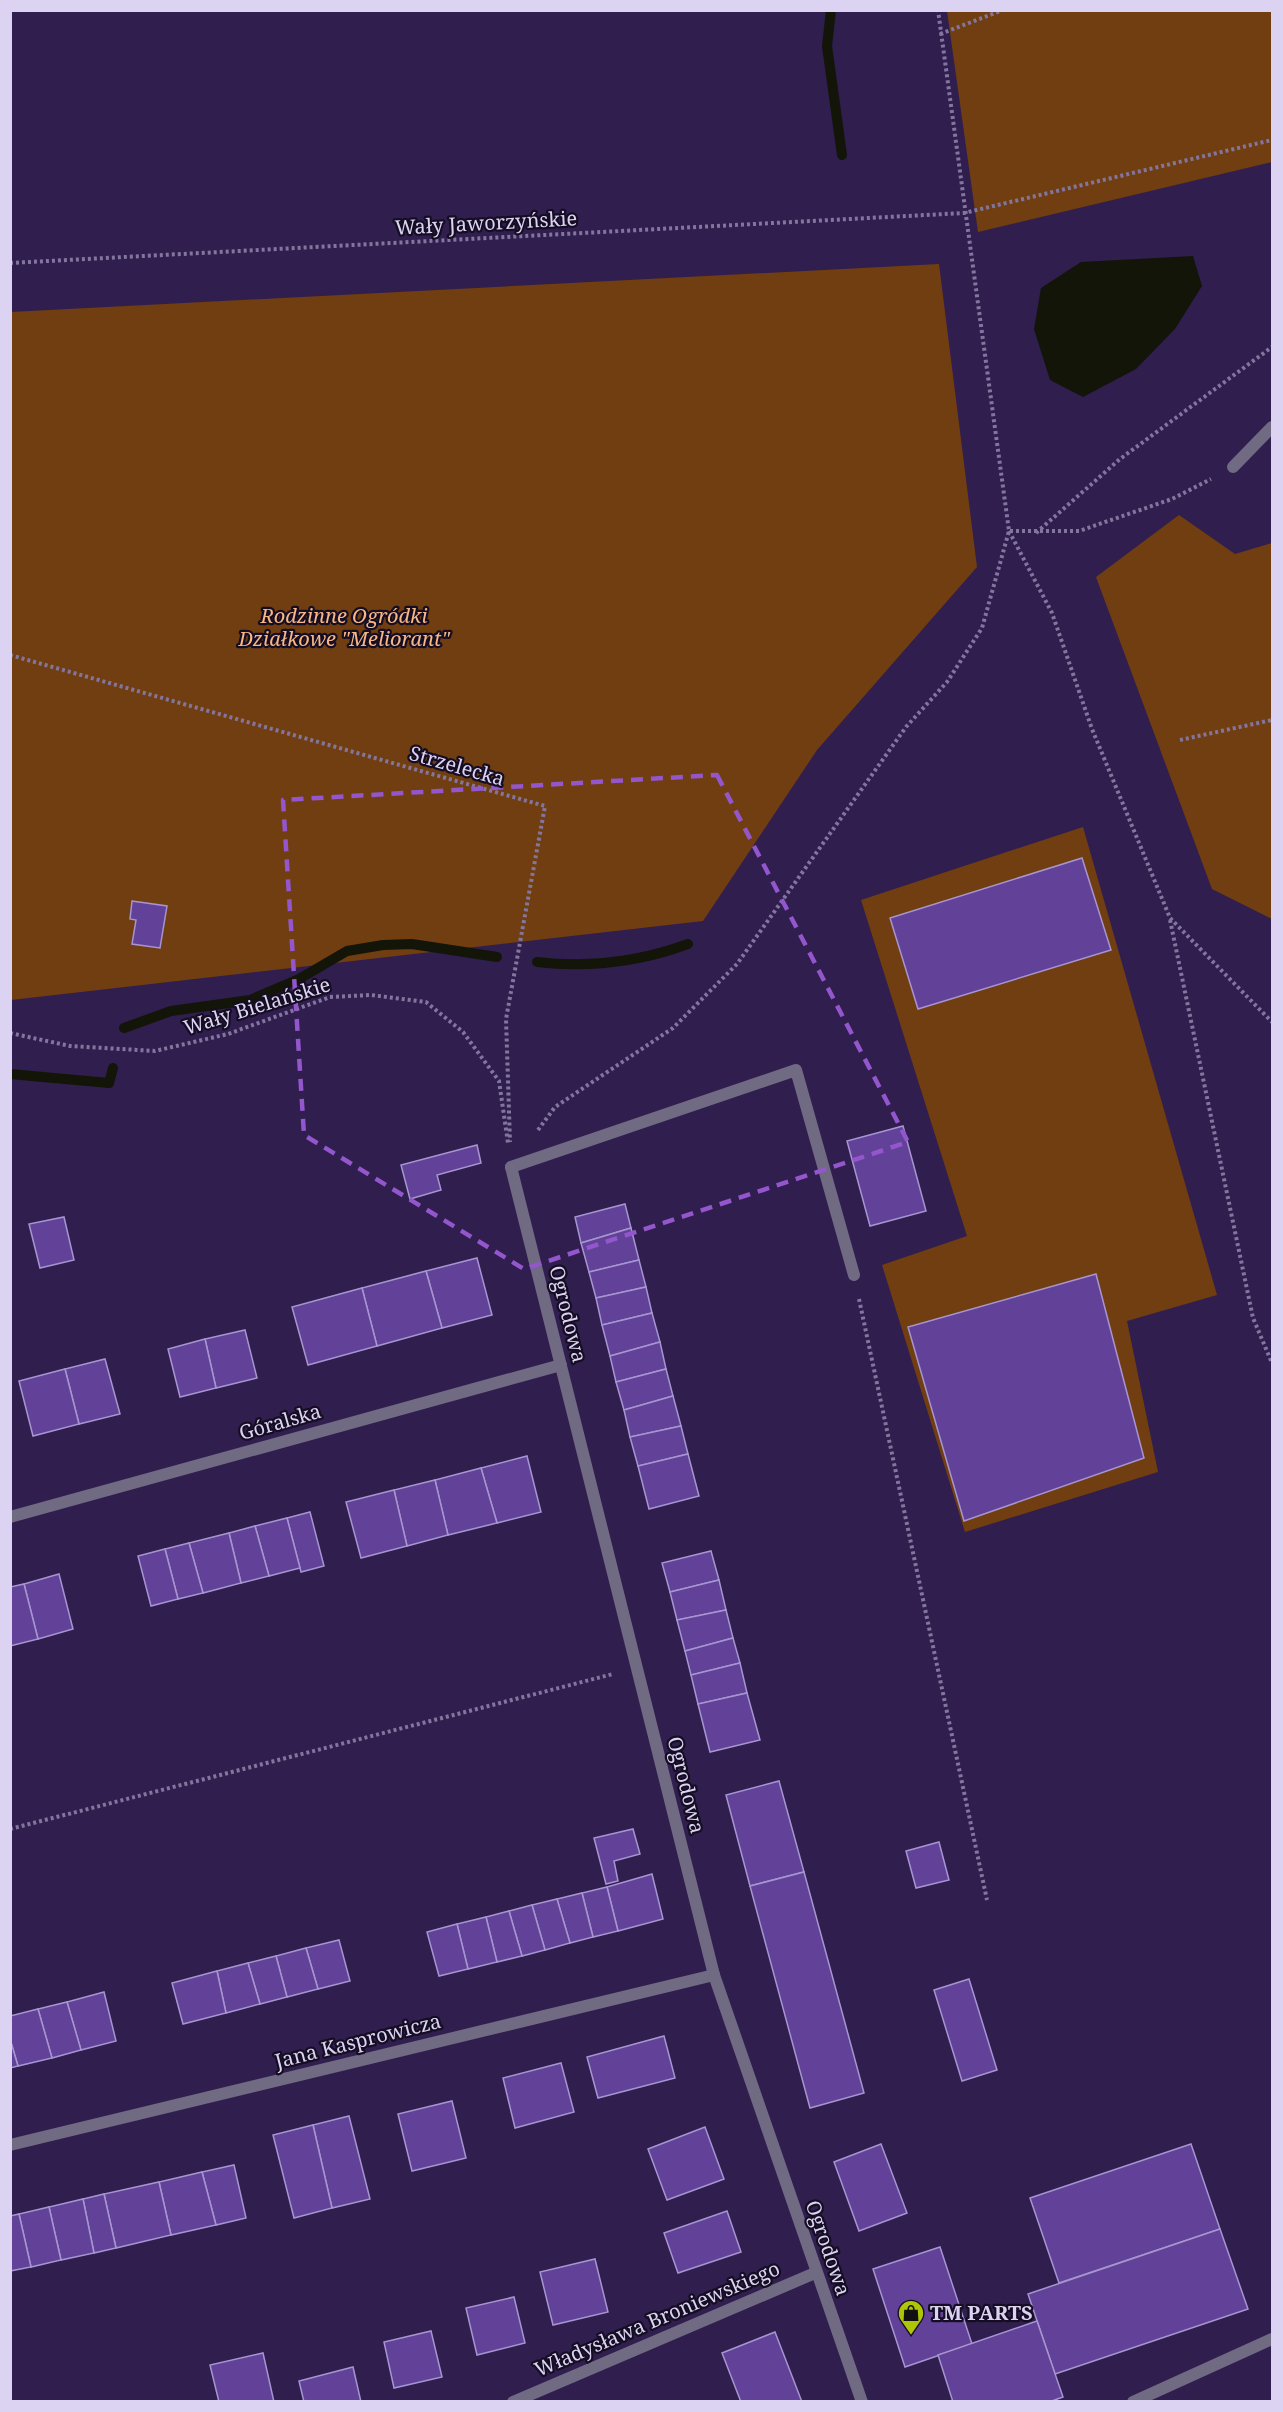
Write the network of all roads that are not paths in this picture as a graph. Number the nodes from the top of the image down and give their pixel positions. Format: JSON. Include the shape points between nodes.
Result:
{"nodes":[{"id":1,"x":1272,"y":427,"type":"edge"},
{"id":2,"x":1233,"y":467,"type":"road end"},
{"id":3,"x":855,"y":1275,"type":"road end"},
{"id":4,"x":561,"y":1365,"type":"junction"},
{"id":5,"x":10,"y":1517,"type":"edge"},
{"id":6,"x":714,"y":1975,"type":"junction"},
{"id":7,"x":10,"y":2145,"type":"edge"},
{"id":8,"x":815,"y":2273,"type":"junction"},
{"id":9,"x":1272,"y":2339,"type":"edge"},
{"id":10,"x":513,"y":2402,"type":"edge"},
{"id":11,"x":862,"y":2402,"type":"edge"},
{"id":12,"x":1133,"y":2402,"type":"edge"}],
"edges":[{"from":1,"to":2,"type":"street"},
{"from":3,"to":4,"type":"street","name":"Ogrodowa","via":[[796,1070],[511,1167]]},
{"from":4,"to":5,"type":"street","name":"Góralska"},
{"from":4,"to":6,"type":"street","name":"Ogrodowa"},
{"from":6,"to":7,"type":"street","name":"Jana Kasprowicza"},
{"from":6,"to":8,"type":"street","name":"Ogrodowa"},
{"from":8,"to":10,"type":"street","name":"Władysława Broniewskiego"},
{"from":8,"to":11,"type":"street","name":"Ogrodowa"},
{"from":9,"to":12,"type":"street"}]}
